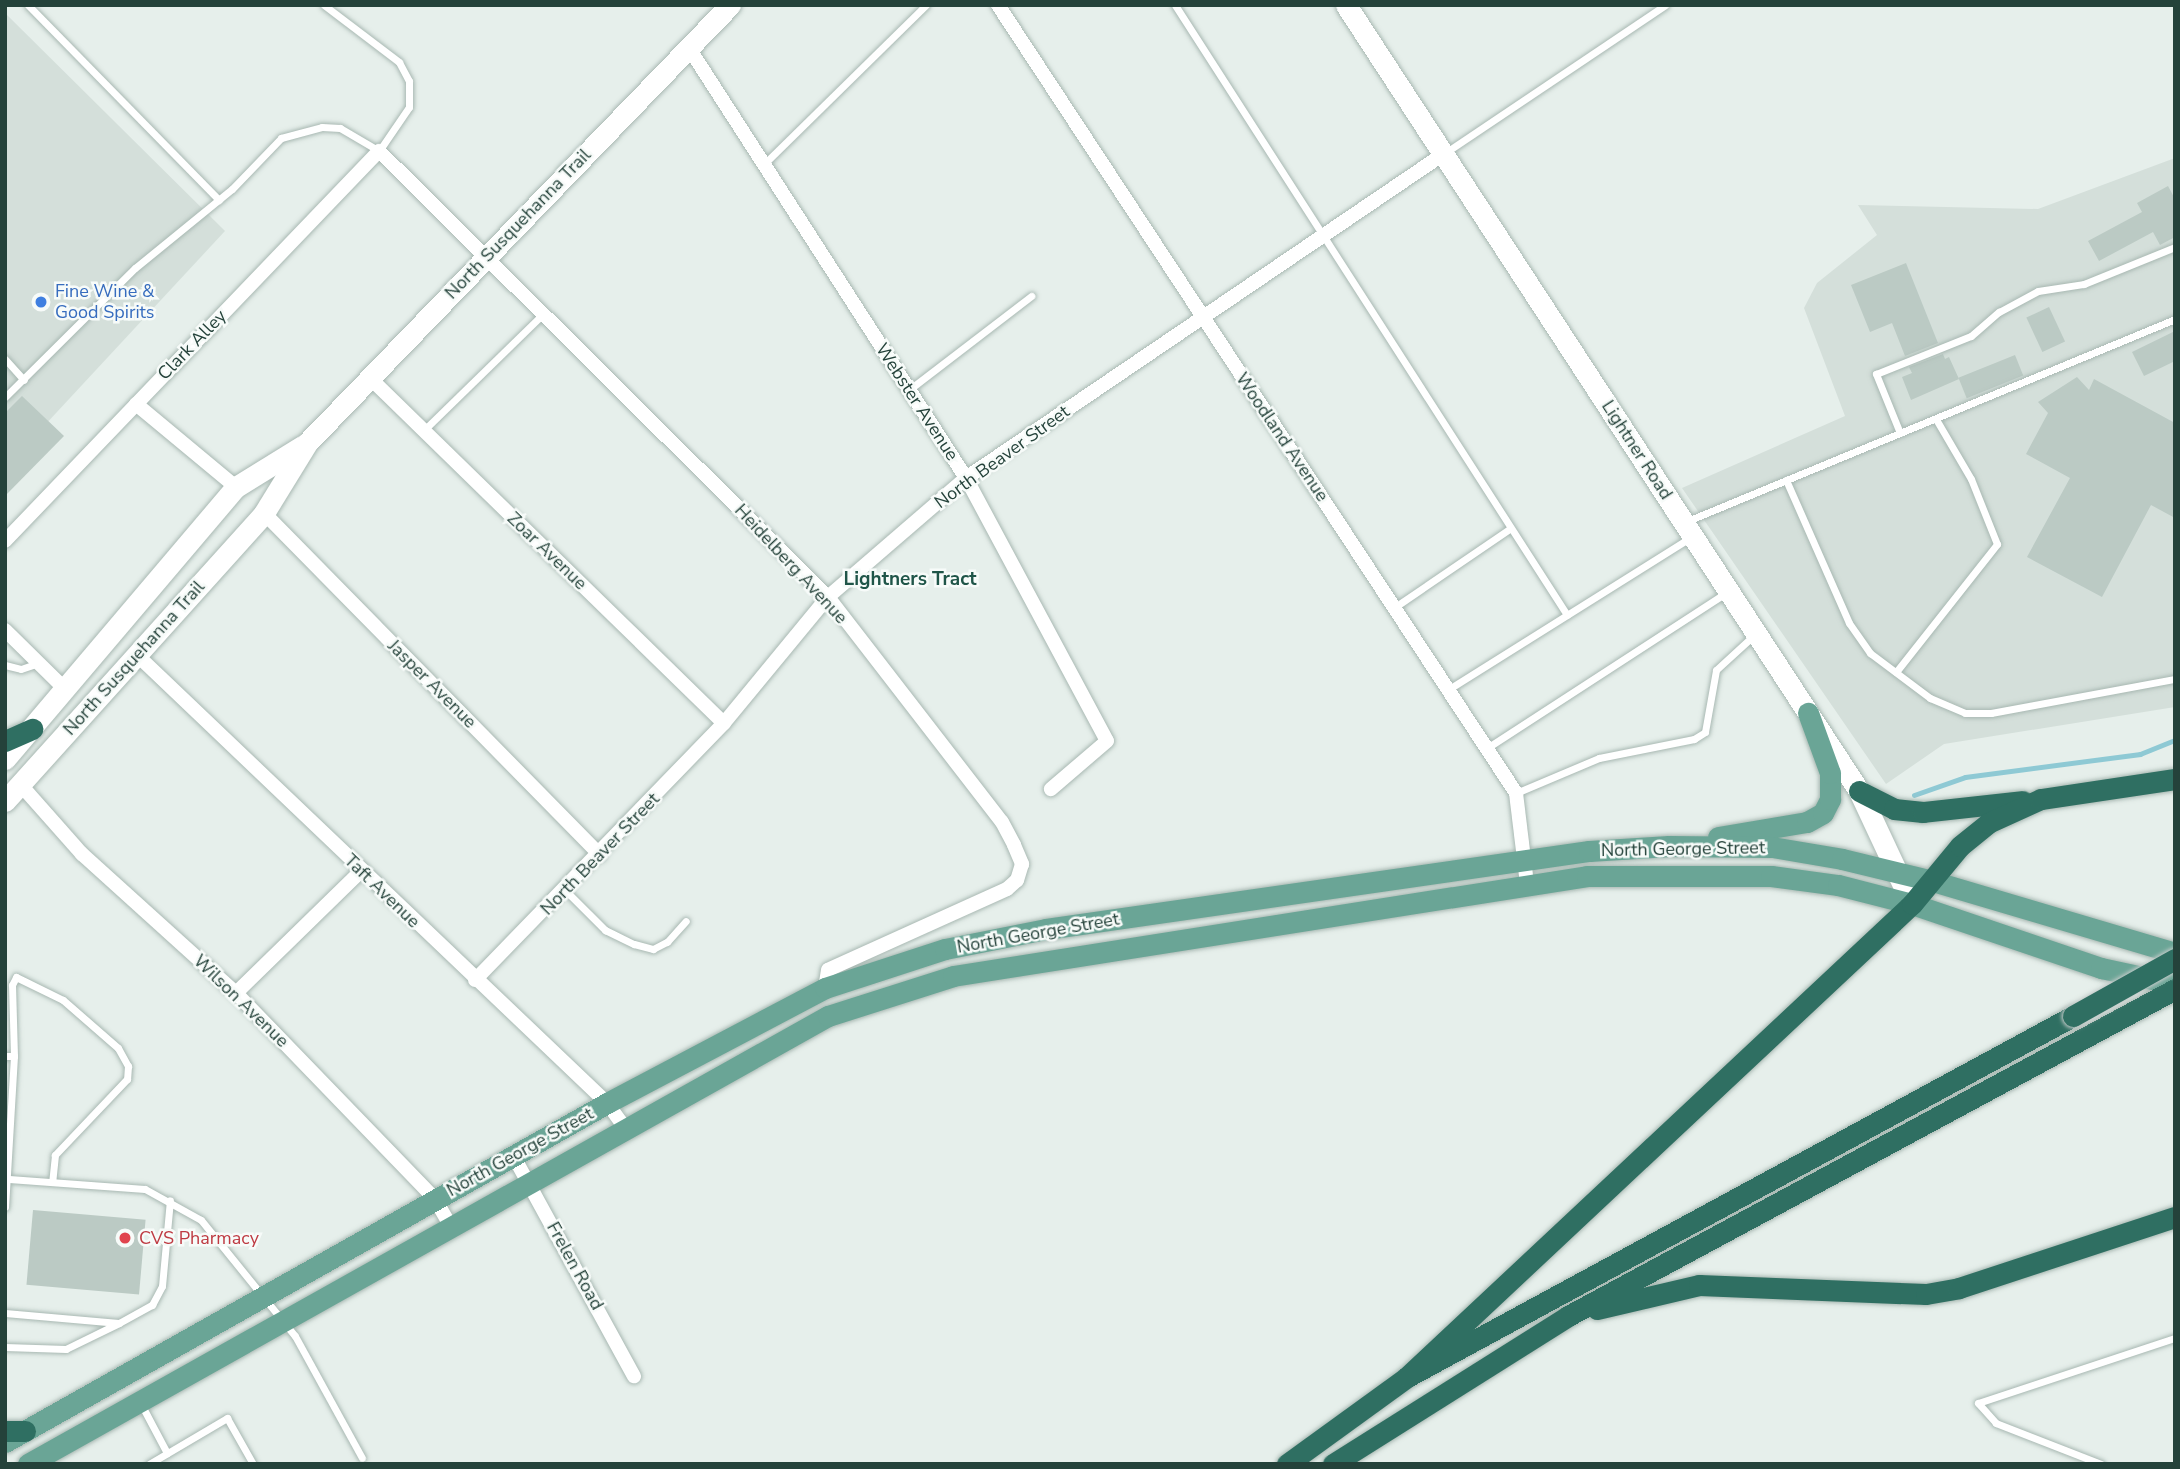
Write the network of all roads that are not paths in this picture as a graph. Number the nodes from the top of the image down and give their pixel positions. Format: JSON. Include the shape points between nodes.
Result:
{"nodes":[{"id":1,"x":28,"y":5,"type":"edge"},
{"id":2,"x":324,"y":5,"type":"edge"},
{"id":3,"x":730,"y":5,"type":"edge"},
{"id":4,"x":926,"y":5,"type":"edge"},
{"id":5,"x":998,"y":5,"type":"edge"},
{"id":6,"x":1175,"y":5,"type":"edge"},
{"id":7,"x":1346,"y":5,"type":"edge"},
{"id":8,"x":1665,"y":5,"type":"edge"},
{"id":9,"x":690,"y":48,"type":"junction"},
{"id":10,"x":379,"y":150,"type":"junction"},
{"id":11,"x":1442,"y":155,"type":"junction"},
{"id":12,"x":764,"y":164,"type":"junction"},
{"id":13,"x":219,"y":200,"type":"junction"},
{"id":14,"x":1323,"y":235,"type":"junction"},
{"id":15,"x":2175,"y":247,"type":"edge"},
{"id":16,"x":487,"y":256,"type":"junction"},
{"id":17,"x":1031,"y":296,"type":"dead end"},
{"id":18,"x":545,"y":313,"type":"junction"},
{"id":19,"x":1202,"y":317,"type":"junction"},
{"id":20,"x":2175,"y":319,"type":"edge"},
{"id":21,"x":5,"y":359,"type":"edge"},
{"id":22,"x":370,"y":378,"type":"junction"},
{"id":23,"x":24,"y":380,"type":"junction"},
{"id":24,"x":909,"y":390,"type":"junction"},
{"id":25,"x":5,"y":397,"type":"edge"},
{"id":26,"x":136,"y":404,"type":"junction"},
{"id":27,"x":1936,"y":419,"type":"junction"},
{"id":28,"x":424,"y":430,"type":"junction"},
{"id":29,"x":1900,"y":433,"type":"junction"},
{"id":30,"x":307,"y":443,"type":"junction"},
{"id":31,"x":966,"y":478,"type":"junction"},
{"id":32,"x":1786,"y":480,"type":"junction"},
{"id":33,"x":236,"y":487,"type":"junction"},
{"id":34,"x":264,"y":513,"type":"junction"},
{"id":35,"x":1511,"y":528,"type":"junction"},
{"id":36,"x":1689,"y":529,"type":"junction"},
{"id":37,"x":5,"y":541,"type":"edge"},
{"id":38,"x":1730,"y":590,"type":"junction"},
{"id":39,"x":828,"y":597,"type":"junction"},
{"id":40,"x":1395,"y":607,"type":"junction"},
{"id":41,"x":1567,"y":615,"type":"junction"},
{"id":42,"x":5,"y":630,"type":"edge"},
{"id":43,"x":1757,"y":632,"type":"junction"},
{"id":44,"x":136,"y":654,"type":"junction"},
{"id":45,"x":39,"y":663,"type":"junction"},
{"id":46,"x":5,"y":665,"type":"edge"},
{"id":47,"x":1896,"y":672,"type":"junction"},
{"id":48,"x":2175,"y":679,"type":"edge"},
{"id":49,"x":64,"y":688,"type":"junction"},
{"id":50,"x":1449,"y":689,"type":"junction"},
{"id":51,"x":1808,"y":713,"type":"junction"},
{"id":52,"x":724,"y":723,"type":"junction"},
{"id":53,"x":32,"y":729,"type":"junction"},
{"id":54,"x":5,"y":741,"type":"edge"},
{"id":55,"x":1487,"y":748,"type":"junction"},
{"id":56,"x":5,"y":759,"type":"edge"},
{"id":57,"x":2175,"y":779,"type":"edge"},
{"id":58,"x":20,"y":784,"type":"junction"},
{"id":59,"x":1051,"y":789,"type":"dead end"},
{"id":60,"x":1859,"y":791,"type":"junction"},
{"id":61,"x":1516,"y":793,"type":"junction"},
{"id":62,"x":2041,"y":799,"type":"junction"},
{"id":63,"x":5,"y":801,"type":"edge"},
{"id":64,"x":1669,"y":846,"type":"junction"},
{"id":65,"x":600,"y":855,"type":"junction"},
{"id":66,"x":1526,"y":861,"type":"junction"},
{"id":67,"x":361,"y":871,"type":"junction"},
{"id":68,"x":1902,"y":877,"type":"junction"},
{"id":69,"x":1929,"y":880,"type":"junction"},
{"id":70,"x":1527,"y":884,"type":"junction"},
{"id":71,"x":565,"y":890,"type":"junction"},
{"id":72,"x":1912,"y":904,"type":"junction"},
{"id":73,"x":686,"y":920,"type":"dead end"},
{"id":74,"x":2175,"y":953,"type":"edge"},
{"id":75,"x":2175,"y":959,"type":"edge"},
{"id":76,"x":475,"y":980,"type":"junction"},
{"id":77,"x":2175,"y":987,"type":"edge"},
{"id":78,"x":825,"y":988,"type":"junction"},
{"id":79,"x":236,"y":993,"type":"junction"},
{"id":80,"x":10,"y":1056,"type":"edge"},
{"id":81,"x":607,"y":1103,"type":"junction"},
{"id":82,"x":626,"y":1129,"type":"junction"},
{"id":83,"x":514,"y":1157,"type":"junction"},
{"id":84,"x":9,"y":1179,"type":"junction"},
{"id":85,"x":52,"y":1182,"type":"junction"},
{"id":86,"x":528,"y":1182,"type":"junction"},
{"id":87,"x":435,"y":1199,"type":"junction"},
{"id":88,"x":170,"y":1200,"type":"junction"},
{"id":89,"x":5,"y":1206,"type":"edge"},
{"id":90,"x":2175,"y":1217,"type":"edge"},
{"id":91,"x":451,"y":1227,"type":"junction"},
{"id":92,"x":263,"y":1297,"type":"junction"},
{"id":93,"x":5,"y":1313,"type":"edge"},
{"id":94,"x":1568,"y":1316,"type":"junction"},
{"id":95,"x":284,"y":1321,"type":"junction"},
{"id":96,"x":119,"y":1323,"type":"junction"},
{"id":97,"x":2175,"y":1338,"type":"edge"},
{"id":98,"x":5,"y":1347,"type":"edge"},
{"id":99,"x":634,"y":1376,"type":"dead end"},
{"id":100,"x":1407,"y":1377,"type":"junction"},
{"id":101,"x":140,"y":1402,"type":"junction"},
{"id":102,"x":15,"y":1431,"type":"edge"},
{"id":103,"x":5,"y":1442,"type":"edge"},
{"id":104,"x":167,"y":1452,"type":"junction"},
{"id":105,"x":362,"y":1458,"type":"dead end"},
{"id":106,"x":37,"y":1462,"type":"edge"},
{"id":107,"x":149,"y":1464,"type":"edge"},
{"id":108,"x":253,"y":1464,"type":"edge"},
{"id":109,"x":1287,"y":1464,"type":"edge"},
{"id":110,"x":1334,"y":1464,"type":"edge"},
{"id":111,"x":2101,"y":1464,"type":"edge"}],
"edges":[{"from":1,"to":13,"type":"lane"},
{"from":2,"to":10,"type":"lane","via":[[399,62],[409,81],[409,107]]},
{"from":3,"to":9,"type":"main road","name":"North Susquehanna Trail"},
{"from":4,"to":12,"type":"lane"},
{"from":5,"to":19,"type":"street","name":"Woodland Avenue"},
{"from":6,"to":14,"type":"lane"},
{"from":7,"to":11,"type":"main road","name":"Lightner Road"},
{"from":8,"to":11,"type":"lane"},
{"from":9,"to":12,"type":"street","name":"Webster Avenue"},
{"from":9,"to":16,"type":"main road","name":"North Susquehanna Trail"},
{"from":10,"to":13,"type":"lane","via":[[340,128],[300,130],[264,152]]},
{"from":10,"to":16,"type":"street","name":"Heidelberg Avenue"},
{"from":10,"to":26,"type":"street","name":"Clark Alley"},
{"from":11,"to":14,"type":"street","name":"North Beaver Street"},
{"from":11,"to":36,"type":"main road","name":"Lightner Road"},
{"from":12,"to":24,"type":"street","name":"Webster Avenue"},
{"from":13,"to":23,"type":"lane","via":[[135,268]]},
{"from":14,"to":19,"type":"street","name":"North Beaver Street"},
{"from":14,"to":35,"type":"lane"},
{"from":15,"to":29,"type":"lane","via":[[2084,284],[2038,291],[1998,312],[1971,336],[1876,374]]},
{"from":16,"to":18,"type":"street","name":"Heidelberg Avenue"},
{"from":16,"to":22,"type":"main road","name":"North Susquehanna Trail"},
{"from":17,"to":24,"type":"lane"},
{"from":18,"to":28,"type":"lane"},
{"from":18,"to":39,"type":"street","name":"Heidelberg Avenue"},
{"from":19,"to":31,"type":"street","name":"North Beaver Street"},
{"from":19,"to":40,"type":"street","name":"Woodland Avenue"},
{"from":20,"to":27,"type":"lane"},
{"from":21,"to":23,"type":"lane"},
{"from":22,"to":28,"type":"street","name":"Zoar Avenue"},
{"from":22,"to":30,"type":"main road","name":"North Susquehanna Trail"},
{"from":23,"to":25,"type":"lane"},
{"from":24,"to":31,"type":"street","name":"Webster Avenue"},
{"from":26,"to":33,"type":"street"},
{"from":26,"to":37,"type":"street","name":"Clark Alley"},
{"from":27,"to":29,"type":"lane"},
{"from":27,"to":47,"type":"lane","via":[[1971,480],[1997,544]]},
{"from":28,"to":52,"type":"street","name":"Zoar Avenue"},
{"from":29,"to":32,"type":"lane"},
{"from":30,"to":33,"type":"main road","name":"North Susquehanna Trail"},
{"from":30,"to":34,"type":"main road","name":"North Susquehanna Trail"},
{"from":31,"to":39,"type":"street","name":"North Beaver Street"},
{"from":31,"to":59,"type":"street","name":"Webster Avenue","via":[[1107,741]]},
{"from":32,"to":36,"type":"lane"},
{"from":32,"to":47,"type":"lane","via":[[1849,623],[1870,653]]},
{"from":33,"to":49,"type":"main road","name":"North Susquehanna Trail"},
{"from":34,"to":44,"type":"main road","name":"North Susquehanna Trail"},
{"from":34,"to":65,"type":"street","name":"Jasper Avenue"},
{"from":35,"to":40,"type":"lane"},
{"from":35,"to":41,"type":"lane"},
{"from":36,"to":38,"type":"main road","name":"Lightner Road"},
{"from":36,"to":41,"type":"lane"},
{"from":38,"to":43,"type":"main road","name":"Lightner Road"},
{"from":38,"to":55,"type":"lane"},
{"from":39,"to":52,"type":"street","name":"North Beaver Street"},
{"from":39,"to":78,"type":"street","name":"Heidelberg Avenue","via":[[1002,822],[1021,864],[1017,880],[1007,889],[828,970]]},
{"from":40,"to":50,"type":"street","name":"Woodland Avenue"},
{"from":41,"to":50,"type":"lane"},
{"from":42,"to":45,"type":"street"},
{"from":43,"to":51,"type":"main road","name":"Lightner Road"},
{"from":43,"to":61,"type":"lane","via":[[1716,670],[1705,732],[1694,739],[1599,758]]},
{"from":44,"to":58,"type":"main road","name":"North Susquehanna Trail"},
{"from":44,"to":67,"type":"street","name":"Taft Avenue"},
{"from":45,"to":46,"type":"lane","via":[[22,669]]},
{"from":45,"to":49,"type":"street"},
{"from":47,"to":48,"type":"lane","via":[[1930,698],[1965,713],[1991,713]]},
{"from":49,"to":53,"type":"main road","name":"North Susquehanna Trail"},
{"from":50,"to":55,"type":"street","name":"Woodland Avenue"},
{"from":51,"to":60,"type":"main road","name":"Lightner Road"},
{"from":51,"to":64,"type":"main road","via":[[1830,773],[1830,799],[1823,813],[1807,822]]},
{"from":52,"to":65,"type":"street","name":"North Beaver Street"},
{"from":53,"to":54,"type":"highway"},
{"from":53,"to":56,"type":"main road","name":"North Susquehanna Trail"},
{"from":55,"to":61,"type":"street","name":"Woodland Avenue"},
{"from":57,"to":62,"type":"highway"},
{"from":58,"to":63,"type":"main road","name":"North Susquehanna Trail"},
{"from":58,"to":79,"type":"street","name":"Wilson Avenue","via":[[82,854]]},
{"from":60,"to":62,"type":"highway","via":[[1894,808],[1923,812]]},
{"from":60,"to":68,"type":"main road","name":"Lightner Road"},
{"from":61,"to":66,"type":"street","name":"Woodland Avenue"},
{"from":62,"to":69,"type":"highway","via":[[1988,823]]},
{"from":64,"to":66,"type":"main road","name":"North George Street"},
{"from":64,"to":68,"type":"main road","name":"North George Street","via":[[1772,846]]},
{"from":65,"to":71,"type":"street","name":"North Beaver Street"},
{"from":66,"to":70,"type":"street","name":"Woodland Avenue"},
{"from":66,"to":78,"type":"main road","name":"North George Street","via":[[1046,929],[945,949]]},
{"from":67,"to":76,"type":"street","name":"Taft Avenue"},
{"from":67,"to":79,"type":"street"},
{"from":68,"to":69,"type":"main road","name":"North George Street"},
{"from":68,"to":72,"type":"main road","name":"Lightner Road"},
{"from":69,"to":72,"type":"highway"},
{"from":69,"to":74,"type":"main road","name":"North George Street"},
{"from":70,"to":72,"type":"main road","name":"North George Street","via":[[1587,876],[1771,876],[1838,885]]},
{"from":70,"to":82,"type":"main road","name":"North George Street","via":[[953,976],[828,1016]]},
{"from":71,"to":73,"type":"lane","via":[[605,930],[634,944],[653,948],[667,942]]},
{"from":71,"to":76,"type":"street","name":"North Beaver Street"},
{"from":72,"to":77,"type":"main road","name":"North George Street","via":[[2101,968]]},
{"from":72,"to":100,"type":"highway"},
{"from":75,"to":100,"type":"highway","bridge":true},
{"from":76,"to":81,"type":"street","name":"Taft Avenue"},
{"from":77,"to":94,"type":"highway"},
{"from":78,"to":81,"type":"main road","name":"North George Street"},
{"from":79,"to":87,"type":"street","name":"Wilson Avenue"},
{"from":80,"to":84,"type":"lane"},
{"from":80,"to":85,"type":"lane","via":[[16,976],[63,1000],[118,1048],[128,1066],[127,1079],[55,1155]]},
{"from":81,"to":82,"type":"street","name":"Taft Avenue"},
{"from":81,"to":83,"type":"main road","name":"North George Street"},
{"from":82,"to":86,"type":"main road","name":"North George Street"},
{"from":83,"to":86,"type":"street","name":"Frelen Road"},
{"from":83,"to":87,"type":"main road","name":"North George Street"},
{"from":84,"to":85,"type":"lane"},
{"from":84,"to":89,"type":"lane"},
{"from":85,"to":88,"type":"lane","via":[[145,1189]]},
{"from":86,"to":91,"type":"main road","name":"North George Street"},
{"from":86,"to":99,"type":"street","name":"Frelen Road"},
{"from":87,"to":91,"type":"street","name":"Wilson Avenue"},
{"from":87,"to":92,"type":"main road","name":"North George Street"},
{"from":88,"to":92,"type":"lane","via":[[201,1220]]},
{"from":88,"to":96,"type":"lane","via":[[162,1286],[152,1305]]},
{"from":90,"to":94,"type":"highway","via":[[1959,1288],[1926,1294],[1699,1284]]},
{"from":91,"to":95,"type":"main road","name":"North George Street"},
{"from":92,"to":95,"type":"lane"},
{"from":92,"to":102,"type":"main road","name":"North George Street"},
{"from":93,"to":96,"type":"lane"},
{"from":94,"to":110,"type":"highway"},
{"from":95,"to":101,"type":"main road","name":"North George Street"},
{"from":95,"to":105,"type":"lane"},
{"from":96,"to":98,"type":"lane","via":[[66,1349]]},
{"from":97,"to":111,"type":"lane","via":[[1978,1403],[1996,1423]]},
{"from":100,"to":109,"type":"highway"},
{"from":101,"to":104,"type":"lane"},
{"from":101,"to":106,"type":"main road","name":"North George Street"},
{"from":102,"to":103,"type":"main road","name":"North George Street"},
{"from":104,"to":107,"type":"lane"},
{"from":104,"to":108,"type":"lane","via":[[227,1418]]}]}
